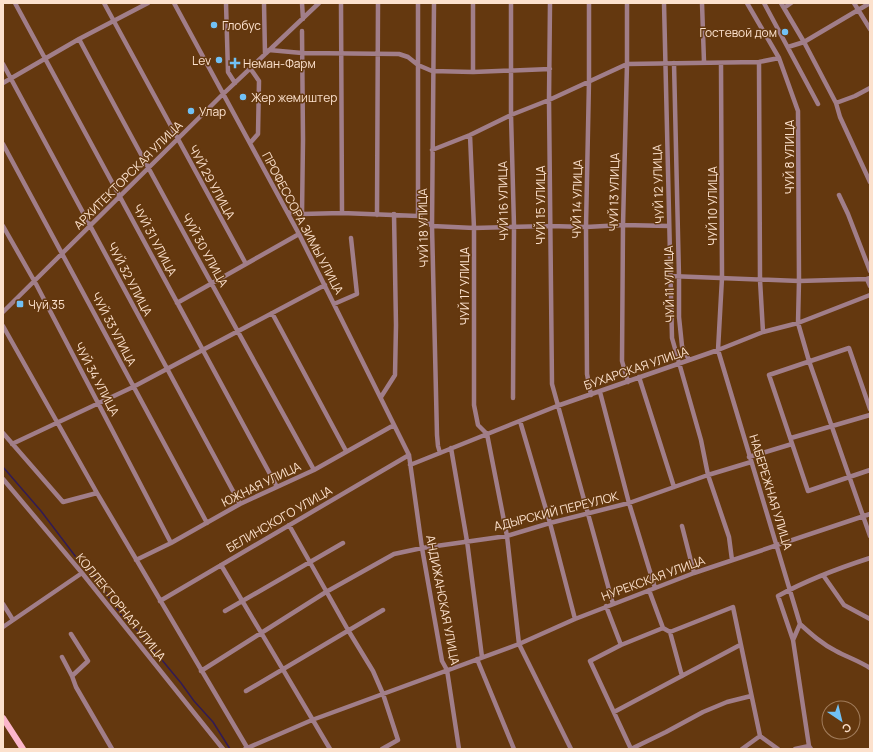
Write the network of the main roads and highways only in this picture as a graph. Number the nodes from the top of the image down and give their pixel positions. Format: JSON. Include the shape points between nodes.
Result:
{"nodes":[{"id":1,"x":3,"y":718,"type":"edge"},
{"id":2,"x":23,"y":749,"type":"edge"}],
"edges":[{"from":1,"to":2,"type":"main road"}]}
